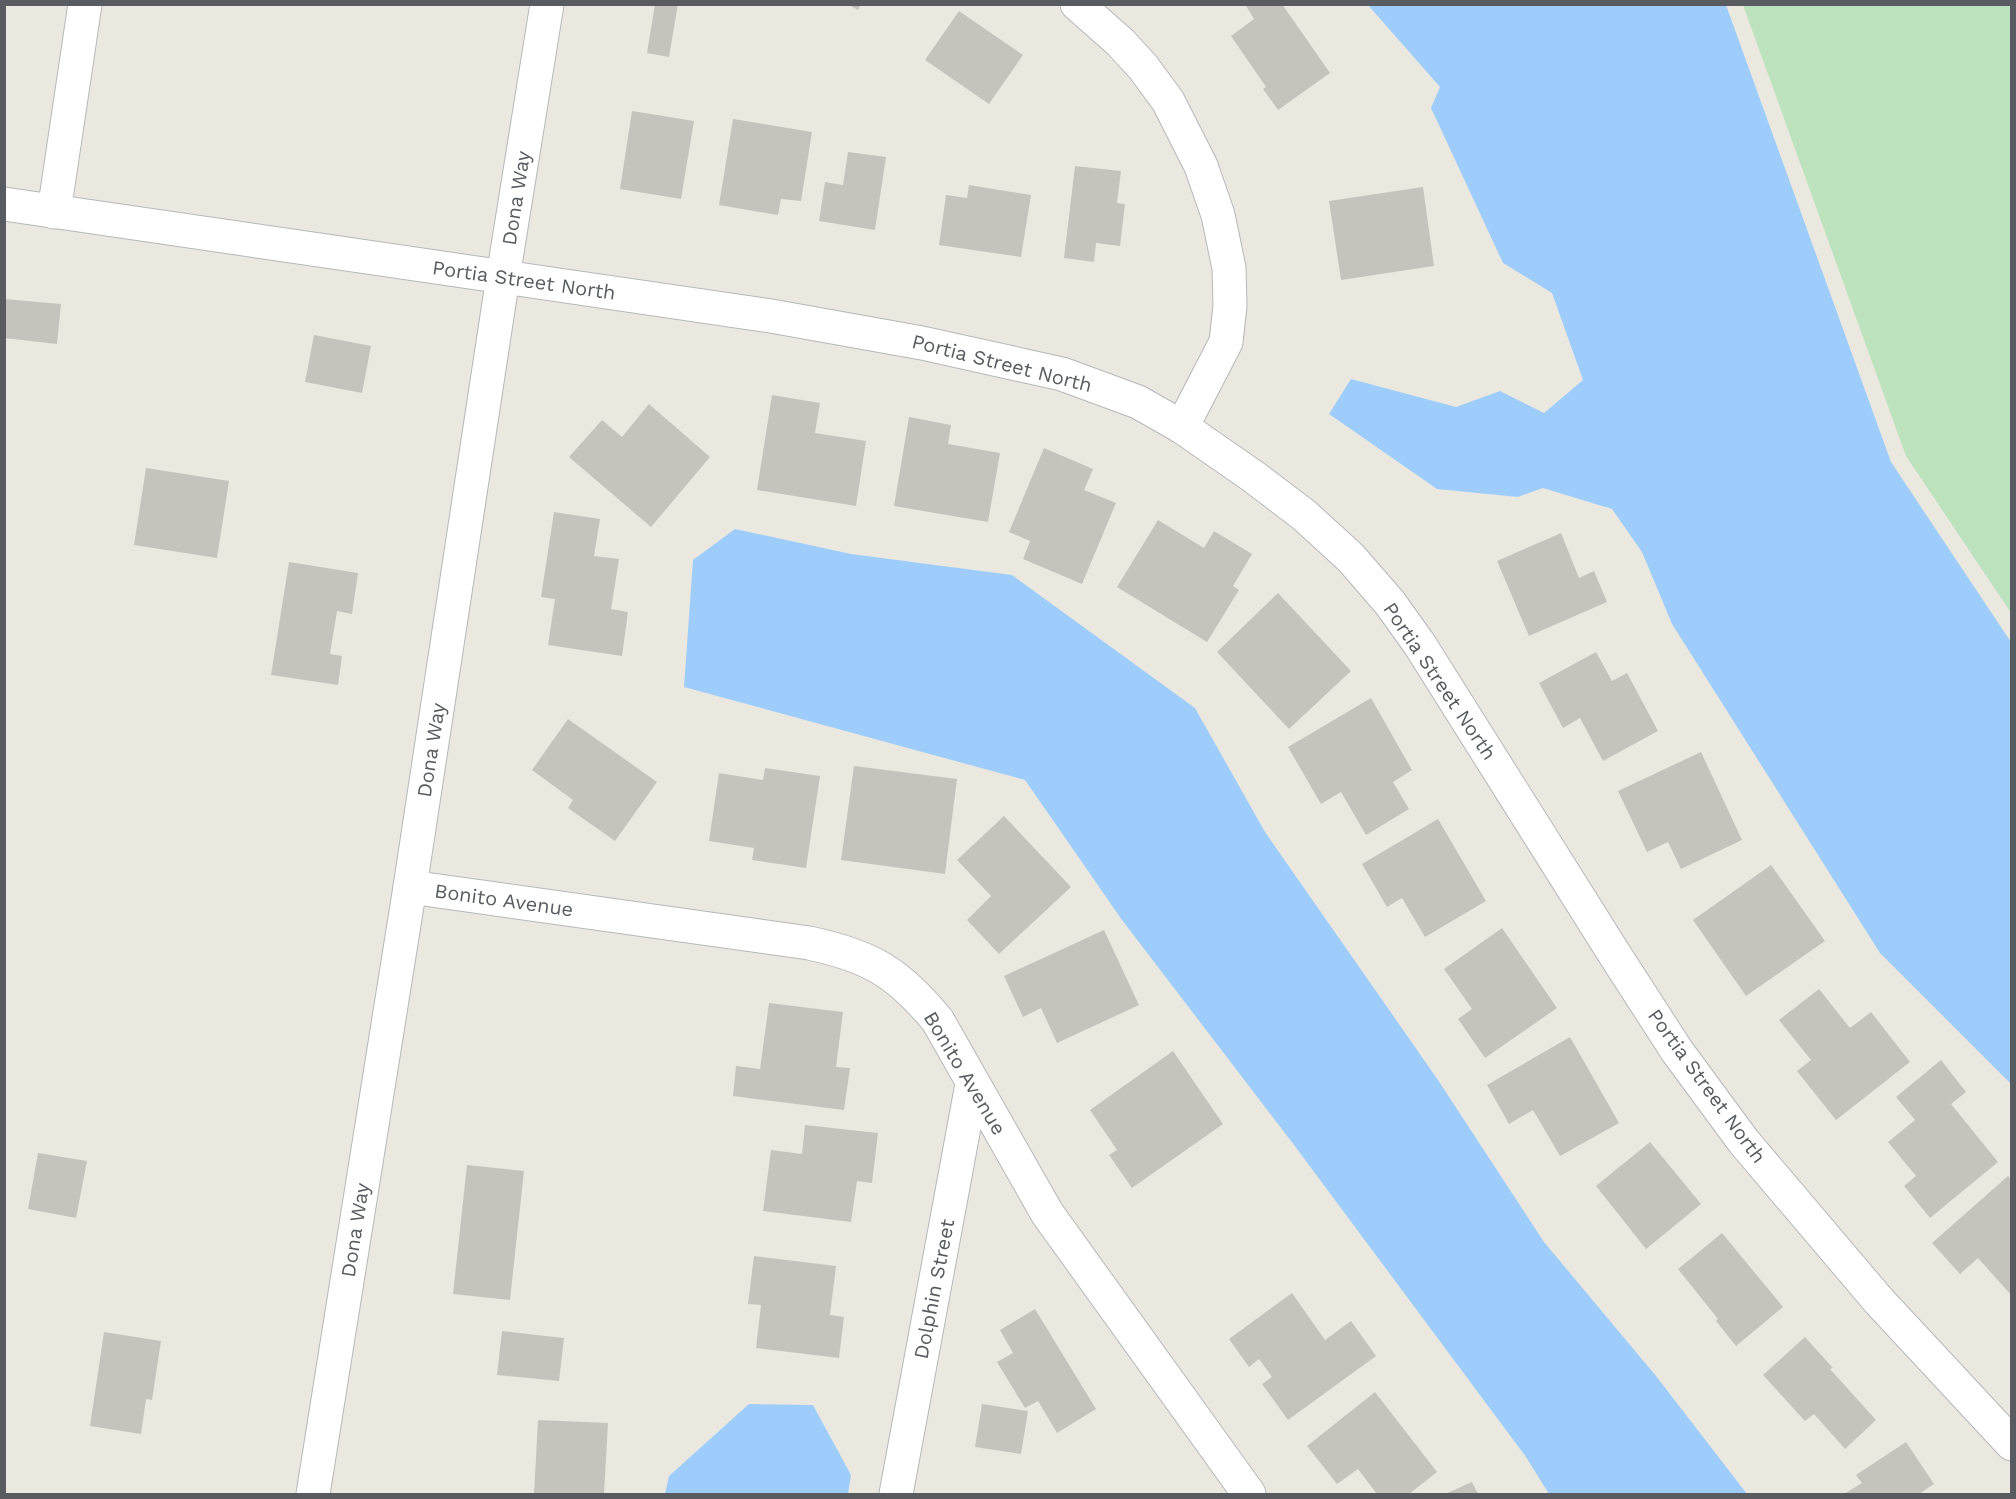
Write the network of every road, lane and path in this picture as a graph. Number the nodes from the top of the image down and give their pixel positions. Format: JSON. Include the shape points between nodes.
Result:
{"nodes":[{"id":1,"x":85,"y":4,"type":"edge"},
{"id":2,"x":547,"y":4,"type":"edge"},
{"id":3,"x":1077,"y":4,"type":"edge"},
{"id":4,"x":4,"y":204,"type":"edge"},
{"id":5,"x":54,"y":212,"type":"junction"},
{"id":6,"x":503,"y":276,"type":"junction"},
{"id":7,"x":1182,"y":427,"type":"junction"},
{"id":8,"x":410,"y":886,"type":"junction"},
{"id":9,"x":972,"y":1084,"type":"junction"},
{"id":10,"x":2012,"y":1444,"type":"edge"},
{"id":11,"x":313,"y":1494,"type":"edge"},
{"id":12,"x":896,"y":1494,"type":"edge"},
{"id":13,"x":1249,"y":1494,"type":"edge"}],
"edges":[{"from":1,"to":5,"type":"street"},
{"from":2,"to":6,"type":"street","name":"Dona Way"},
{"from":3,"to":7,"type":"street","via":[[1120,42],[1168,100],[1201,166],[1218,215],[1229,268],[1226,342]]},
{"from":4,"to":5,"type":"street","name":"Portia Street North"},
{"from":5,"to":6,"type":"street","name":"Portia Street North"},
{"from":6,"to":7,"type":"street","name":"Portia Street North","via":[[771,316],[974,353],[1089,383],[1138,402]]},
{"from":6,"to":8,"type":"street","name":"Dona Way"},
{"from":7,"to":10,"type":"street","name":"Portia Street North","via":[[1304,515],[1351,558],[1390,603],[1677,1051],[1744,1142],[1879,1301]]},
{"from":8,"to":9,"type":"street","name":"Bonito Avenue","via":[[808,943],[870,960],[920,998],[938,1021]]},
{"from":8,"to":11,"type":"street","name":"Dona Way"},
{"from":9,"to":12,"type":"street","name":"Dolphin Street"},
{"from":9,"to":13,"type":"street","name":"Bonito Avenue","via":[[1047,1213]]}]}
